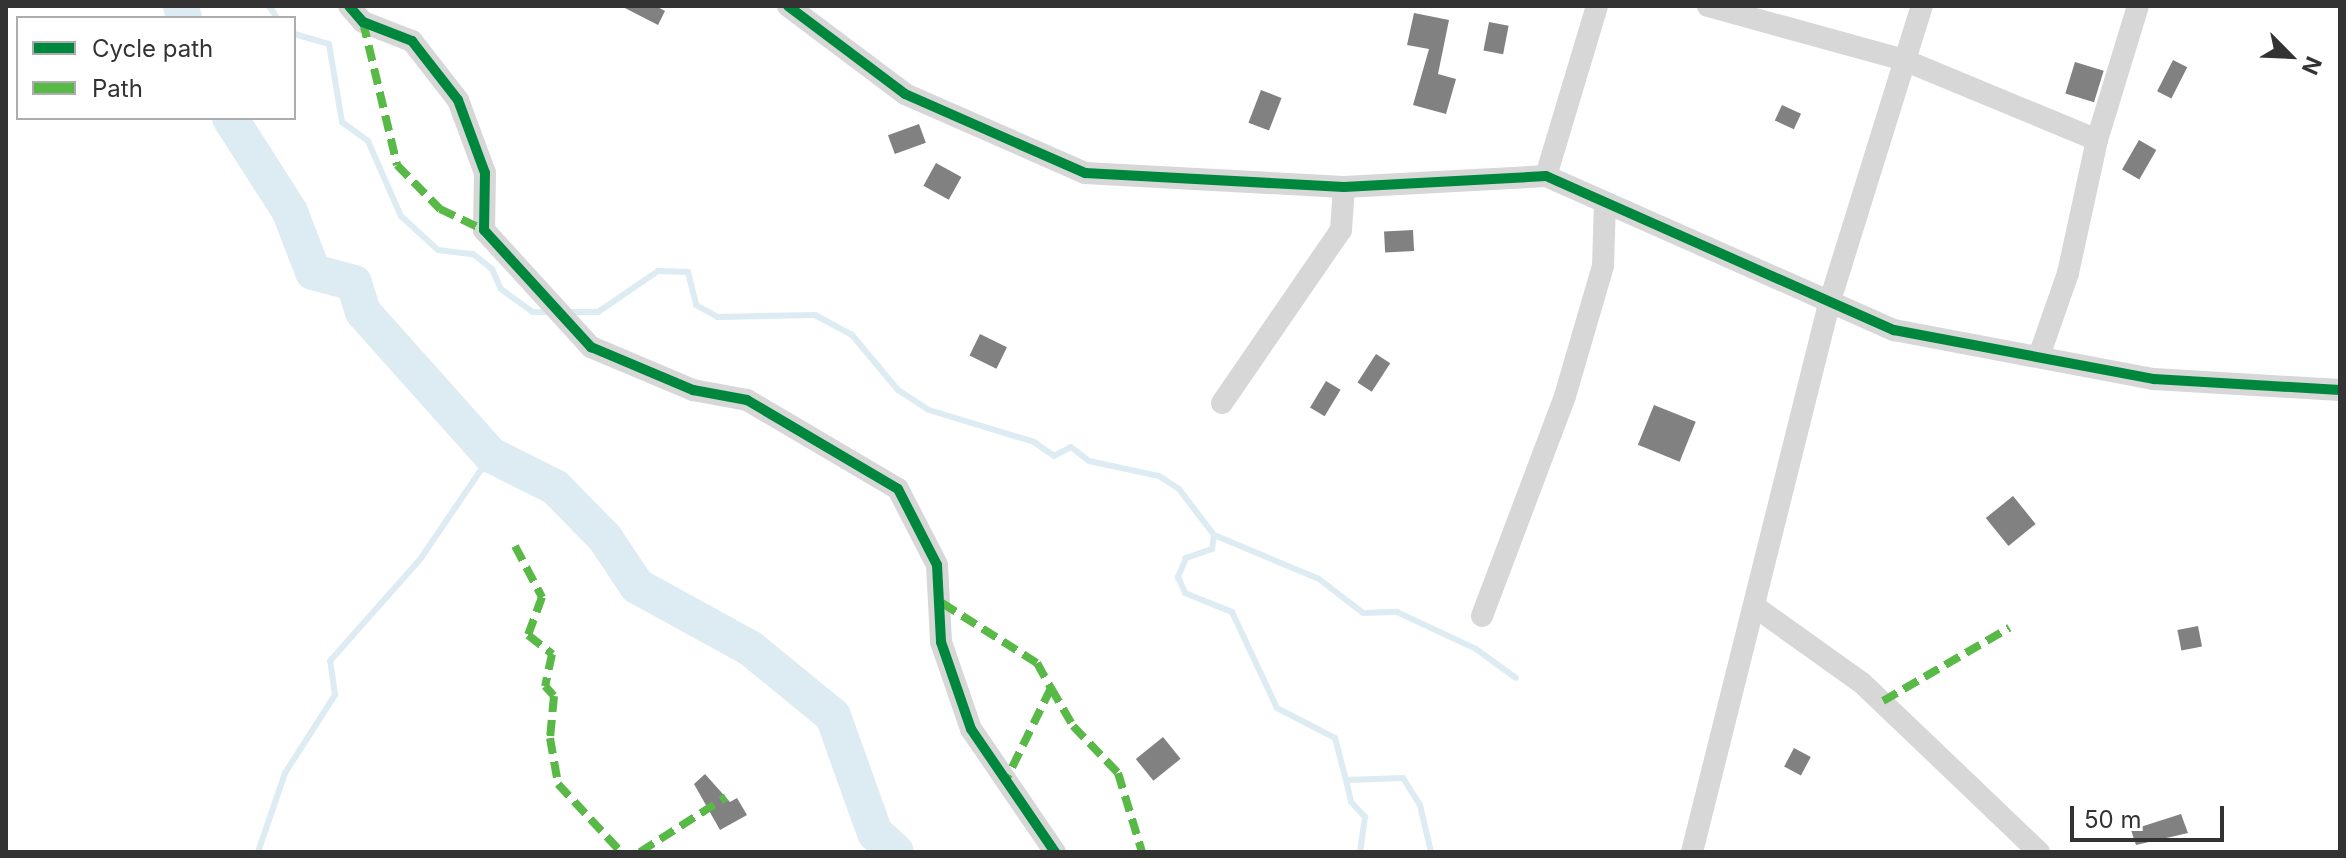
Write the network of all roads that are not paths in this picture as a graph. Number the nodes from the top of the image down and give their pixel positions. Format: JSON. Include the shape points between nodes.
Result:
{"nodes":[{"id":1,"x":788,"y":6,"type":"edge"},
{"id":2,"x":1597,"y":6,"type":"edge"},
{"id":3,"x":1708,"y":6,"type":"edge"},
{"id":4,"x":1922,"y":6,"type":"edge"},
{"id":5,"x":2138,"y":6,"type":"edge"},
{"id":6,"x":359,"y":11,"type":"edge"},
{"id":7,"x":1904,"y":60,"type":"junction"},
{"id":8,"x":2097,"y":140,"type":"junction"},
{"id":9,"x":1546,"y":176,"type":"junction"},
{"id":10,"x":1344,"y":187,"type":"junction"},
{"id":11,"x":1605,"y":203,"type":"junction"},
{"id":12,"x":1829,"y":304,"type":"junction"},
{"id":13,"x":2039,"y":356,"type":"junction"},
{"id":14,"x":2340,"y":390,"type":"edge"},
{"id":15,"x":1222,"y":403,"type":"dead end"},
{"id":16,"x":1754,"y":606,"type":"junction"},
{"id":17,"x":1482,"y":616,"type":"dead end"},
{"id":18,"x":1055,"y":852,"type":"edge"},
{"id":19,"x":1692,"y":852,"type":"edge"},
{"id":20,"x":2039,"y":852,"type":"edge"}],
"edges":[{"from":1,"to":10,"type":"street","via":[[905,94],[1085,173]]},
{"from":2,"to":9,"type":"street"},
{"from":3,"to":7,"type":"street"},
{"from":4,"to":7,"type":"street"},
{"from":5,"to":8,"type":"street"},
{"from":6,"to":18,"type":"street","via":[[412,41],[458,100],[485,173],[484,230],[591,347],[693,390],[747,400],[898,489],[937,565],[941,642],[971,729]]},
{"from":7,"to":8,"type":"street"},
{"from":7,"to":12,"type":"street"},
{"from":8,"to":13,"type":"street","via":[[2068,273]]},
{"from":9,"to":10,"type":"street"},
{"from":9,"to":11,"type":"street"},
{"from":10,"to":15,"type":"street","via":[[1341,230]]},
{"from":11,"to":12,"type":"street"},
{"from":11,"to":17,"type":"street","via":[[1603,266],[1565,396]]},
{"from":12,"to":13,"type":"street","via":[[1894,330]]},
{"from":12,"to":16,"type":"street"},
{"from":13,"to":14,"type":"street","via":[[2154,379]]},
{"from":16,"to":19,"type":"street"},
{"from":16,"to":20,"type":"street","via":[[1862,683]]}]}
